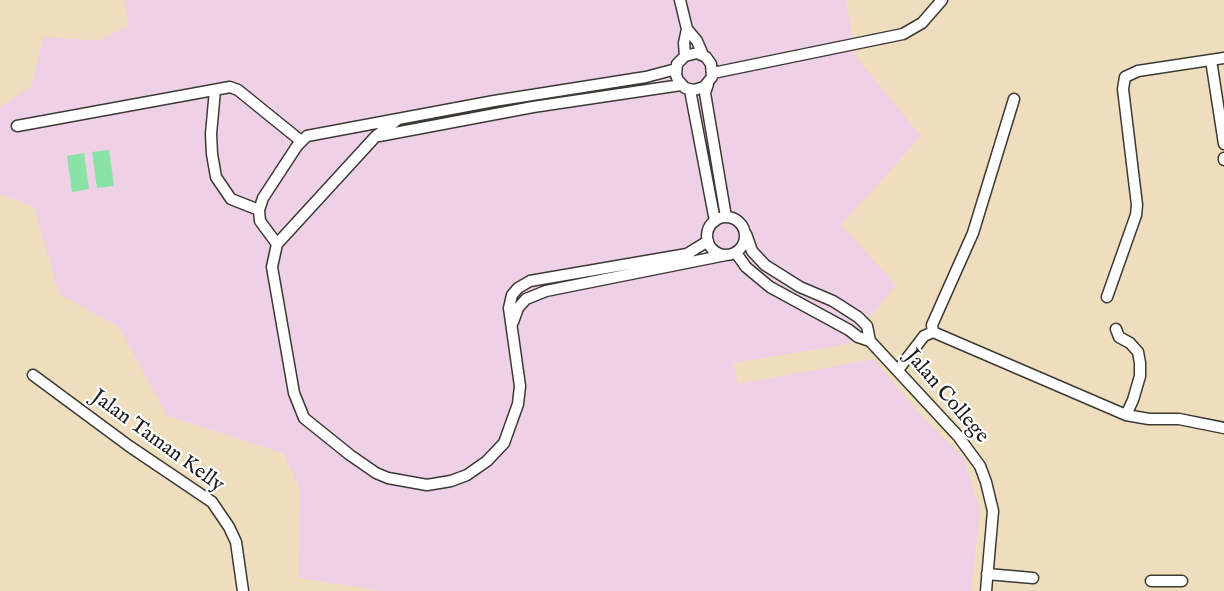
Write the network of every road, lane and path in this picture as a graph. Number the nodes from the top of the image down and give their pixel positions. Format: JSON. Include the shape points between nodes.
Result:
{"nodes":[{"id":1,"x":680,"y":0,"type":"edge"},
{"id":2,"x":942,"y":0,"type":"edge"},
{"id":3,"x":687,"y":29,"type":"junction"},
{"id":4,"x":685,"y":56,"type":"junction"},
{"id":5,"x":706,"y":58,"type":"junction"},
{"id":6,"x":1224,"y":58,"type":"edge"},
{"id":7,"x":1211,"y":60,"type":"junction"},
{"id":8,"x":748,"y":64,"type":"junction"},
{"id":9,"x":676,"y":69,"type":"junction"},
{"id":10,"x":713,"y":73,"type":"junction"},
{"id":11,"x":708,"y":84,"type":"junction"},
{"id":12,"x":685,"y":87,"type":"junction"},
{"id":13,"x":215,"y":90,"type":"junction"},
{"id":14,"x":1014,"y":99,"type":"dead end"},
{"id":15,"x":494,"y":101,"type":"junction"},
{"id":16,"x":493,"y":115,"type":"junction"},
{"id":17,"x":396,"y":121,"type":"junction"},
{"id":18,"x":17,"y":126,"type":"dead end"},
{"id":19,"x":376,"y":136,"type":"junction"},
{"id":20,"x":301,"y":141,"type":"junction"},
{"id":21,"x":1224,"y":144,"type":"edge"},
{"id":22,"x":259,"y":210,"type":"junction"},
{"id":23,"x":720,"y":219,"type":"junction"},
{"id":24,"x":746,"y":234,"type":"junction"},
{"id":25,"x":708,"y":241,"type":"junction"},
{"id":26,"x":277,"y":244,"type":"junction"},
{"id":27,"x":731,"y":254,"type":"junction"},
{"id":28,"x":1107,"y":297,"type":"dead end"},
{"id":29,"x":512,"y":328,"type":"junction"},
{"id":30,"x":1116,"y":329,"type":"dead end"},
{"id":31,"x":933,"y":332,"type":"junction"},
{"id":32,"x":870,"y":340,"type":"junction"},
{"id":33,"x":898,"y":370,"type":"junction"},
{"id":34,"x":33,"y":375,"type":"dead end"},
{"id":35,"x":1126,"y":415,"type":"junction"},
{"id":36,"x":1224,"y":428,"type":"edge"},
{"id":37,"x":987,"y":574,"type":"junction"},
{"id":38,"x":1033,"y":578,"type":"dead end"},
{"id":39,"x":1151,"y":581,"type":"dead end"},
{"id":40,"x":1182,"y":581,"type":"dead end"},
{"id":41,"x":243,"y":591,"type":"edge"},
{"id":42,"x":986,"y":591,"type":"edge"}],
"edges":[{"from":1,"to":3,"type":"street"},
{"from":2,"to":8,"type":"street","via":[[922,23],[903,34]]},
{"from":3,"to":4,"type":"street"},
{"from":3,"to":5,"type":"street"},
{"from":4,"to":5,"type":"street","via":[[690,53]]},
{"from":4,"to":9,"type":"street"},
{"from":5,"to":8,"type":"street"},
{"from":5,"to":10,"type":"street"},
{"from":6,"to":7,"type":"street"},
{"from":7,"to":21,"type":"street"},
{"from":7,"to":28,"type":"street","via":[[1138,71],[1125,77],[1123,89],[1137,204]]},
{"from":8,"to":10,"type":"street"},
{"from":9,"to":12,"type":"street"},
{"from":9,"to":15,"type":"street"},
{"from":10,"to":11,"type":"street"},
{"from":11,"to":12,"type":"street","via":[[699,89]]},
{"from":11,"to":23,"type":"street","via":[[705,93]]},
{"from":12,"to":16,"type":"street"},
{"from":12,"to":23,"type":"street"},
{"from":13,"to":18,"type":"street"},
{"from":13,"to":20,"type":"street","via":[[238,90]]},
{"from":13,"to":22,"type":"street","via":[[211,134],[216,177],[231,199]]},
{"from":14,"to":31,"type":"street","via":[[973,233],[932,325]]},
{"from":15,"to":16,"type":"street"},
{"from":15,"to":17,"type":"street"},
{"from":16,"to":19,"type":"street"},
{"from":17,"to":19,"type":"street"},
{"from":17,"to":20,"type":"street","via":[[307,136]]},
{"from":19,"to":26,"type":"street"},
{"from":20,"to":22,"type":"street"},
{"from":22,"to":26,"type":"street","via":[[260,221]]},
{"from":23,"to":24,"type":"street","via":[[739,222]]},
{"from":23,"to":25,"type":"street","via":[[708,230]]},
{"from":24,"to":27,"type":"street","via":[[744,245]]},
{"from":24,"to":32,"type":"street","via":[[752,251],[765,265],[858,317],[867,326]]},
{"from":25,"to":27,"type":"street","via":[[717,253]]},
{"from":25,"to":29,"type":"street","via":[[687,254],[530,281],[512,295]]},
{"from":26,"to":29,"type":"street","via":[[272,267],[297,406],[304,418],[388,478],[427,485],[451,481],[487,461],[504,443],[520,386]]},
{"from":27,"to":29,"type":"street","via":[[546,291],[526,299],[518,308]]},
{"from":27,"to":32,"type":"street","via":[[770,287]]},
{"from":30,"to":35,"type":"street","via":[[1119,338],[1138,352],[1140,363],[1140,376]]},
{"from":31,"to":33,"type":"street","via":[[924,336]]},
{"from":31,"to":35,"type":"street"},
{"from":32,"to":33,"type":"street","name":"Jalan College"},
{"from":33,"to":37,"type":"street","name":"Jalan College","via":[[980,466],[993,511]]},
{"from":34,"to":41,"type":"street","name":"Jalan Taman Kelly","via":[[212,502],[236,542]]},
{"from":35,"to":36,"type":"street","via":[[1179,419]]},
{"from":37,"to":38,"type":"street"},
{"from":37,"to":42,"type":"street","name":"Jalan College"},
{"from":39,"to":40,"type":"street"}]}
